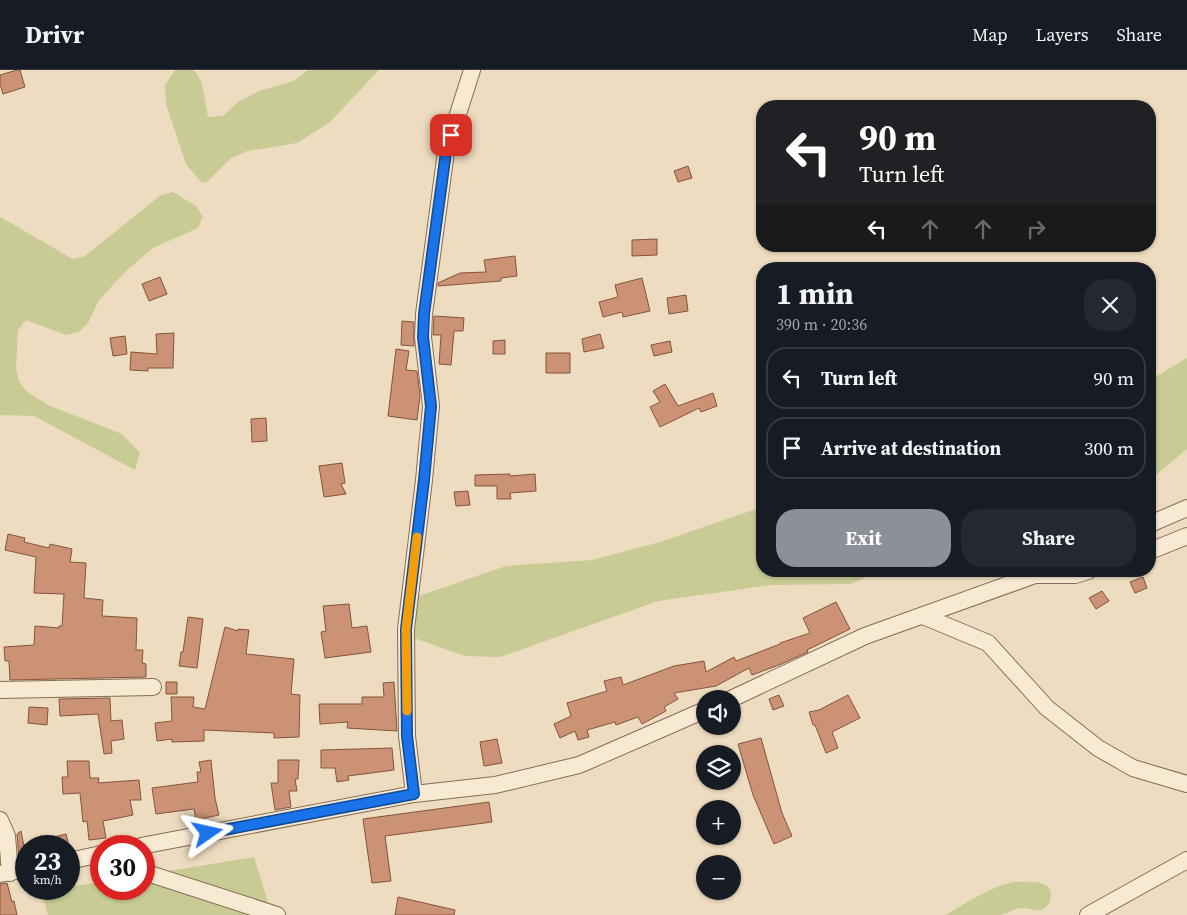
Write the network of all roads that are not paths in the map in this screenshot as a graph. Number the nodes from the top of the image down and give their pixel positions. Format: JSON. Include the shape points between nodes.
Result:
{"nodes":[{"id":1,"x":472,"y":70,"type":"edge"},
{"id":2,"x":1187,"y":508,"type":"edge"},
{"id":3,"x":1156,"y":521,"type":"edge"},
{"id":4,"x":1187,"y":536,"type":"edge"},
{"id":5,"x":1156,"y":549,"type":"edge"},
{"id":6,"x":1028,"y":577,"type":"edge"},
{"id":7,"x":923,"y":616,"type":"junction"},
{"id":8,"x":153,"y":687,"type":"dead end"},
{"id":9,"x":0,"y":690,"type":"edge"},
{"id":10,"x":741,"y":695,"type":"edge"},
{"id":11,"x":696,"y":714,"type":"edge"},
{"id":12,"x":1187,"y":784,"type":"edge"},
{"id":13,"x":414,"y":794,"type":"junction"},
{"id":14,"x":0,"y":820,"type":"edge"},
{"id":15,"x":155,"y":843,"type":"edge"},
{"id":16,"x":1187,"y":860,"type":"edge"},
{"id":17,"x":5,"y":873,"type":"edge"},
{"id":18,"x":155,"y":876,"type":"edge"},
{"id":19,"x":277,"y":915,"type":"edge"},
{"id":20,"x":1088,"y":915,"type":"edge"}],
"edges":[{"from":1,"to":13,"type":"street","via":[[446,152],[424,314],[423,337],[431,406],[406,629],[407,736]]},
{"from":2,"to":3,"type":"street"},
{"from":4,"to":5,"type":"street"},
{"from":6,"to":7,"type":"street"},
{"from":7,"to":10,"type":"street","via":[[865,636]]},
{"from":7,"to":12,"type":"street","via":[[988,643],[1047,708],[1098,748],[1132,768]]},
{"from":8,"to":9,"type":"street"},
{"from":11,"to":13,"type":"street","via":[[579,765],[495,785]]},
{"from":13,"to":15,"type":"street"},
{"from":14,"to":17,"type":"street","via":[[7,836]]},
{"from":16,"to":20,"type":"street"},
{"from":18,"to":19,"type":"street"}]}
